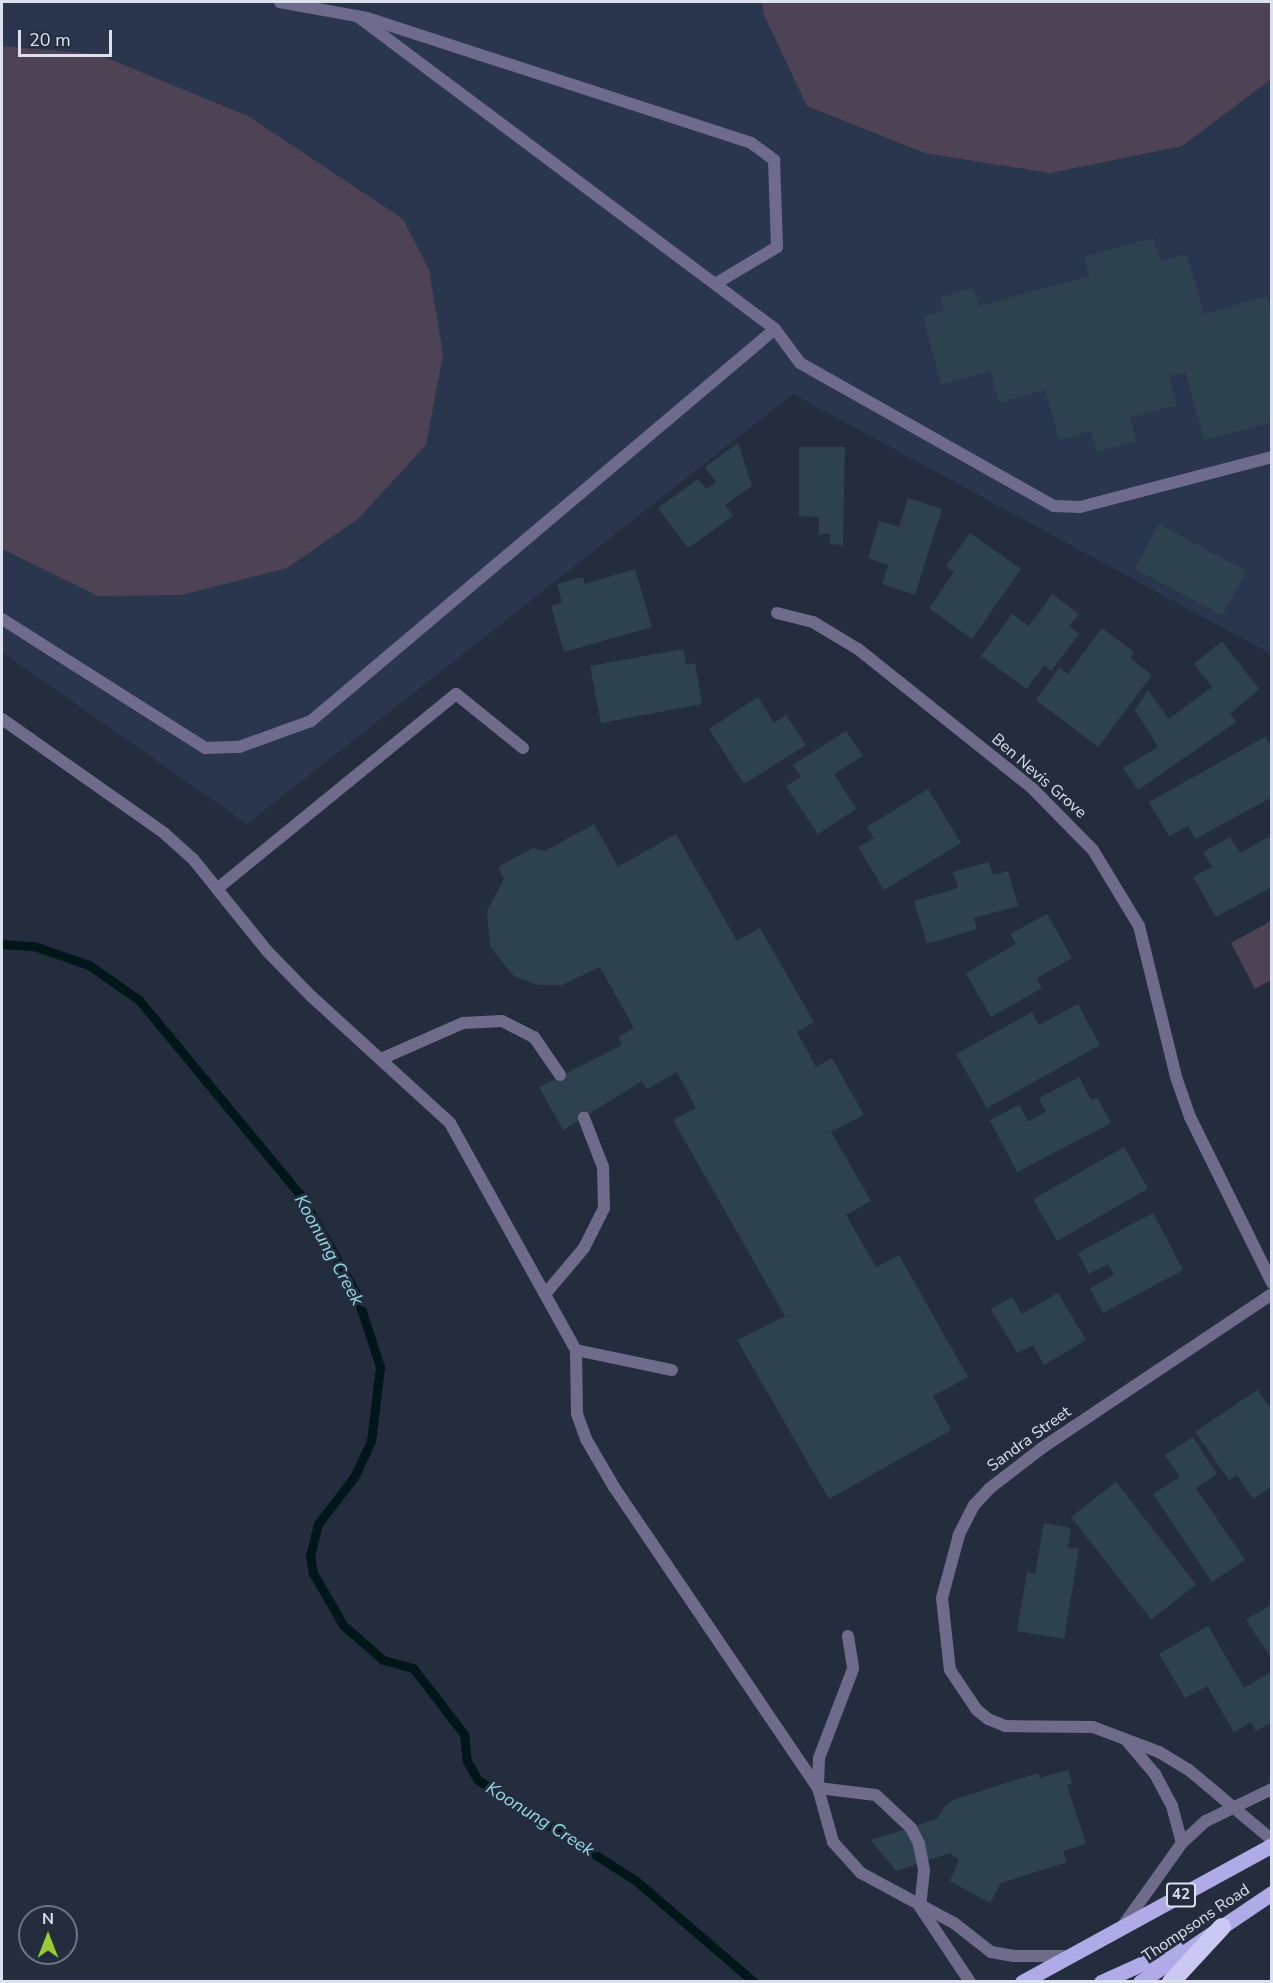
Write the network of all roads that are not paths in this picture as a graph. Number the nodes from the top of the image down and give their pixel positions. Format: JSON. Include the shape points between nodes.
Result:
{"nodes":[{"id":1,"x":280,"y":2,"type":"edge"},
{"id":2,"x":357,"y":16,"type":"junction"},
{"id":3,"x":715,"y":284,"type":"junction"},
{"id":4,"x":775,"y":329,"type":"junction"},
{"id":5,"x":1272,"y":457,"type":"edge"},
{"id":6,"x":777,"y":613,"type":"dead end"},
{"id":7,"x":2,"y":619,"type":"edge"},
{"id":8,"x":2,"y":719,"type":"edge"},
{"id":9,"x":523,"y":748,"type":"dead end"},
{"id":10,"x":217,"y":889,"type":"junction"},
{"id":11,"x":381,"y":1059,"type":"junction"},
{"id":12,"x":560,"y":1075,"type":"dead end"},
{"id":13,"x":584,"y":1118,"type":"dead end"},
{"id":14,"x":1272,"y":1283,"type":"edge"},
{"id":15,"x":546,"y":1293,"type":"junction"},
{"id":16,"x":1272,"y":1294,"type":"edge"},
{"id":17,"x":576,"y":1350,"type":"junction"},
{"id":18,"x":672,"y":1370,"type":"dead end"},
{"id":19,"x":848,"y":1636,"type":"dead end"},
{"id":20,"x":1126,"y":1740,"type":"junction"},
{"id":21,"x":818,"y":1788,"type":"junction"},
{"id":22,"x":1272,"y":1789,"type":"edge"},
{"id":23,"x":1232,"y":1806,"type":"junction"},
{"id":24,"x":1272,"y":1840,"type":"edge"},
{"id":25,"x":1182,"y":1843,"type":"junction"},
{"id":26,"x":1272,"y":1845,"type":"edge"},
{"id":27,"x":1272,"y":1893,"type":"edge"},
{"id":28,"x":920,"y":1907,"type":"junction"},
{"id":29,"x":1222,"y":1927,"type":"junction"},
{"id":30,"x":1121,"y":1928,"type":"junction"},
{"id":31,"x":1065,"y":1956,"type":"junction"},
{"id":32,"x":970,"y":1982,"type":"edge"},
{"id":33,"x":1022,"y":1982,"type":"edge"},
{"id":34,"x":1101,"y":1982,"type":"edge"},
{"id":35,"x":1140,"y":1982,"type":"edge"},
{"id":36,"x":1171,"y":1982,"type":"edge"}],
"edges":[{"from":1,"to":2,"type":"street"},
{"from":2,"to":3,"type":"street"},
{"from":2,"to":3,"type":"street","via":[[751,143],[774,159],[777,246]]},
{"from":3,"to":4,"type":"street"},
{"from":4,"to":5,"type":"street","via":[[800,363],[1054,506],[1080,507]]},
{"from":4,"to":7,"type":"street","via":[[311,721],[239,747],[205,748]]},
{"from":6,"to":14,"type":"street","name":"Ben Nevis Grove","via":[[813,622],[858,648],[1032,788],[1093,850],[1139,926],[1176,1077],[1190,1117]]},
{"from":8,"to":10,"type":"street","via":[[164,833],[193,859]]},
{"from":9,"to":10,"type":"street","via":[[456,694]]},
{"from":10,"to":11,"type":"street","via":[[268,952]]},
{"from":11,"to":12,"type":"street","via":[[463,1023],[502,1021],[534,1037]]},
{"from":11,"to":15,"type":"street","via":[[435,1105],[462,1140]]},
{"from":13,"to":15,"type":"street","via":[[603,1167],[604,1208],[584,1248]]},
{"from":15,"to":17,"type":"street"},
{"from":16,"to":20,"type":"street","name":"Sandra Street","via":[[1007,1473],[974,1505],[950,1561],[942,1598],[945,1650],[950,1670],[977,1710],[1005,1726],[1075,1725]]},
{"from":17,"to":18,"type":"street"},
{"from":17,"to":21,"type":"street","via":[[574,1392],[586,1439],[721,1649]]},
{"from":19,"to":21,"type":"street","via":[[853,1670],[819,1758]]},
{"from":20,"to":23,"type":"street","name":"Sandra Street","via":[[1159,1752],[1189,1770]]},
{"from":20,"to":25,"type":"street","via":[[1155,1774],[1172,1806]]},
{"from":21,"to":28,"type":"street","via":[[833,1842],[849,1862]]},
{"from":21,"to":28,"type":"street","via":[[876,1795],[900,1814],[919,1844],[924,1870]]},
{"from":22,"to":23,"type":"street","name":"Thompsons Road"},
{"from":23,"to":24,"type":"street","name":"Sandra Street"},
{"from":23,"to":25,"type":"street","name":"Thompsons Road","via":[[1206,1821]]},
{"from":25,"to":30,"type":"street","name":"Thompsons Road"},
{"from":26,"to":30,"type":"main road","name":"Thompsons Road","number":"42"},
{"from":27,"to":29,"type":"main road","name":"Thompsons Road"},
{"from":28,"to":31,"type":"street","via":[[954,1923],[991,1952]]},
{"from":28,"to":32,"type":"street"},
{"from":29,"to":34,"type":"main road"},
{"from":29,"to":35,"type":"main road","name":"Thompsons Road"},
{"from":29,"to":36,"type":"highway"},
{"from":30,"to":31,"type":"main road","name":"Thompsons Road","number":"42"},
{"from":31,"to":33,"type":"main road","name":"Thompsons Road","number":"42"}]}
